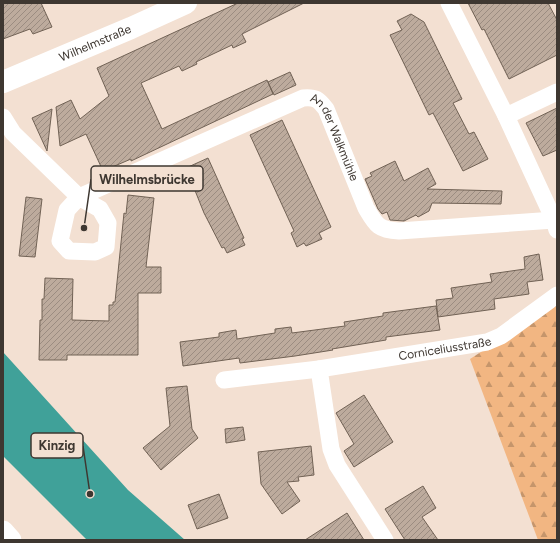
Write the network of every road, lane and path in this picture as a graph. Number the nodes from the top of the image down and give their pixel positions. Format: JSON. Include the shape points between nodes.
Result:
{"nodes":[{"id":1,"x":186,"y":3,"type":"edge"},
{"id":2,"x":448,"y":3,"type":"edge"},
{"id":3,"x":3,"y":82,"type":"edge"},
{"id":4,"x":557,"y":92,"type":"edge"},
{"id":5,"x":506,"y":116,"type":"junction"},
{"id":6,"x":3,"y":117,"type":"edge"},
{"id":7,"x":555,"y":225,"type":"edge"},
{"id":8,"x":557,"y":295,"type":"edge"},
{"id":9,"x":319,"y":369,"type":"junction"},
{"id":10,"x":224,"y":380,"type":"dead end"},
{"id":11,"x":3,"y":531,"type":"edge"},
{"id":12,"x":11,"y":540,"type":"edge"},
{"id":13,"x":385,"y":540,"type":"edge"}],
"edges":[{"from":1,"to":3,"type":"main road","name":"Wilhelmstraße"},
{"from":2,"to":5,"type":"street"},
{"from":4,"to":5,"type":"street"},
{"from":5,"to":7,"type":"street"},
{"from":6,"to":7,"type":"street","name":"An der Walkmühle","via":[[14,133],[79,197],[303,98],[312,97],[320,100],[326,109],[366,208],[380,227],[399,231]]},
{"from":8,"to":9,"type":"street","name":"Corniceliusstraße","via":[[501,336],[488,342]]},
{"from":9,"to":10,"type":"street","name":"Corniceliusstraße"},
{"from":9,"to":13,"type":"street","via":[[331,449],[343,475]]},
{"from":11,"to":12,"type":"street"}]}
